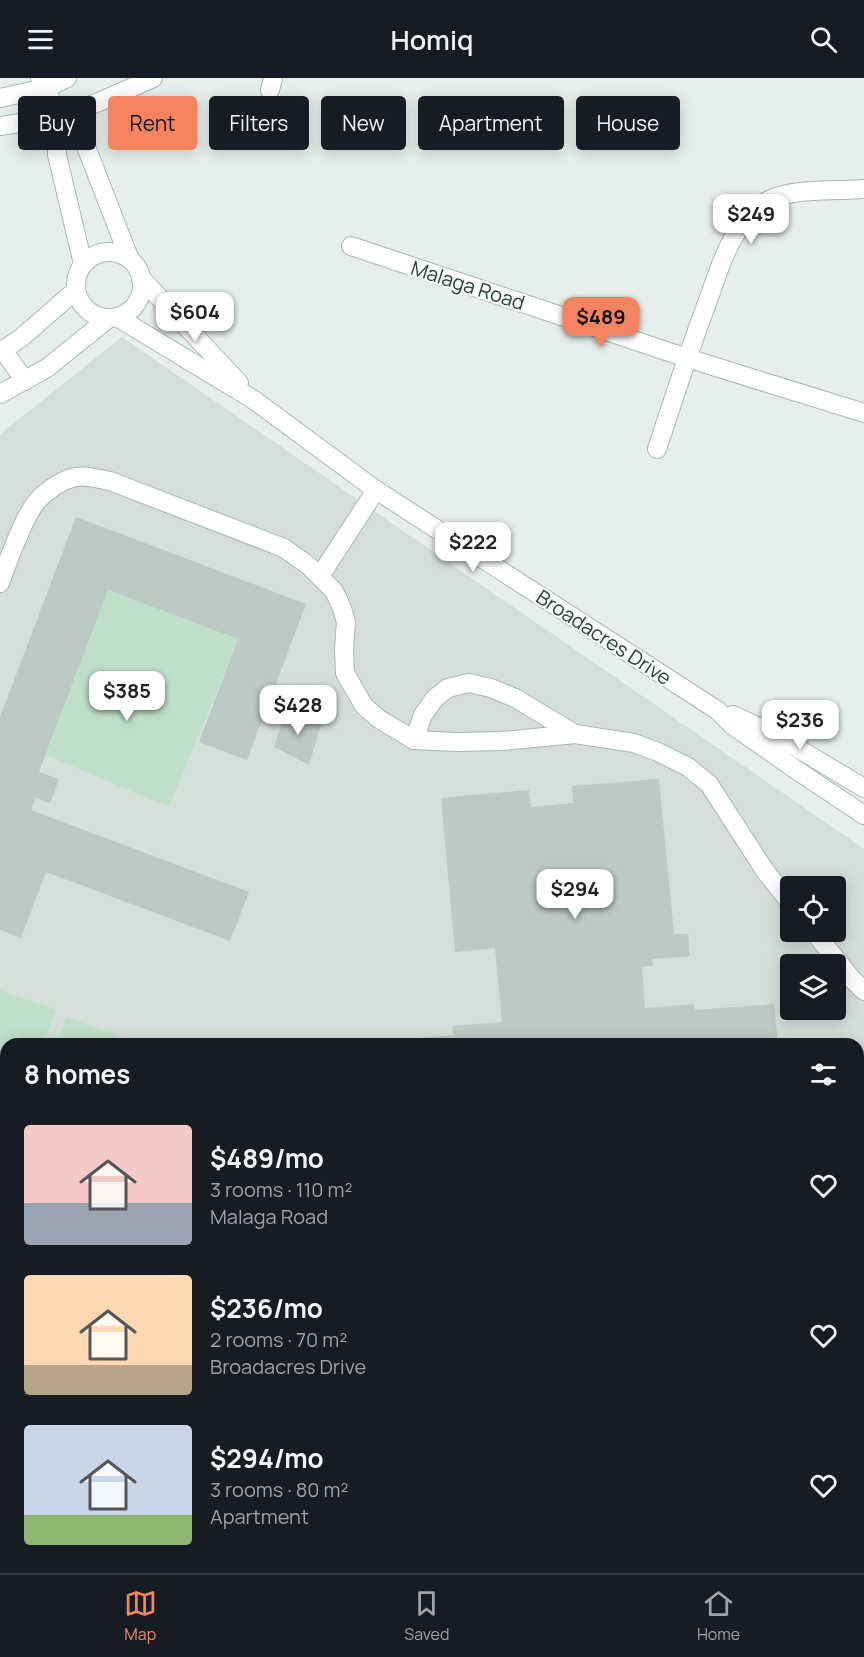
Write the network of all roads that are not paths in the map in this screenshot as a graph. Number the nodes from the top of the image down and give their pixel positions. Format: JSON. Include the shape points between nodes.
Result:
{"nodes":[{"id":1,"x":67,"y":78,"type":"edge"},
{"id":2,"x":153,"y":78,"type":"edge"},
{"id":3,"x":43,"y":83,"type":"edge"},
{"id":4,"x":0,"y":99,"type":"edge"},
{"id":5,"x":96,"y":104,"type":"edge"},
{"id":6,"x":18,"y":125,"type":"edge"},
{"id":7,"x":0,"y":126,"type":"edge"},
{"id":8,"x":57,"y":150,"type":"edge"},
{"id":9,"x":87,"y":150,"type":"edge"},
{"id":10,"x":864,"y":189,"type":"edge"},
{"id":11,"x":351,"y":246,"type":"dead end"},
{"id":12,"x":130,"y":260,"type":"junction"},
{"id":13,"x":83,"y":264,"type":"junction"},
{"id":14,"x":141,"y":278,"type":"junction"},
{"id":15,"x":76,"y":290,"type":"junction"},
{"id":16,"x":113,"y":318,"type":"junction"},
{"id":17,"x":1,"y":351,"type":"edge"},
{"id":18,"x":687,"y":358,"type":"junction"},
{"id":19,"x":25,"y":381,"type":"junction"},
{"id":20,"x":0,"y":394,"type":"edge"},
{"id":21,"x":254,"y":399,"type":"junction"},
{"id":22,"x":864,"y":413,"type":"edge"},
{"id":23,"x":657,"y":449,"type":"dead end"},
{"id":24,"x":376,"y":490,"type":"junction"},
{"id":25,"x":320,"y":576,"type":"junction"},
{"id":26,"x":0,"y":583,"type":"edge"},
{"id":27,"x":717,"y":710,"type":"junction"},
{"id":28,"x":575,"y":734,"type":"junction"},
{"id":29,"x":414,"y":740,"type":"junction"},
{"id":30,"x":864,"y":788,"type":"edge"},
{"id":31,"x":864,"y":814,"type":"edge"},
{"id":32,"x":780,"y":890,"type":"edge"},
{"id":33,"x":822,"y":942,"type":"edge"},
{"id":34,"x":864,"y":991,"type":"edge"}],
"edges":[{"from":1,"to":3,"type":"street"},
{"from":2,"to":5,"type":"street"},
{"from":3,"to":4,"type":"street"},
{"from":6,"to":7,"type":"street"},
{"from":8,"to":13,"type":"street"},
{"from":9,"to":12,"type":"street","name":"Broadacres Drive"},
{"from":10,"to":18,"type":"street","via":[[796,193],[779,196],[758,207],[737,232],[724,257]]},
{"from":11,"to":18,"type":"street","name":"Malaga Road"},
{"from":12,"to":13,"type":"street","via":[[111,252],[90,257]]},
{"from":12,"to":14,"type":"street","name":"Broadacres Drive"},
{"from":13,"to":15,"type":"street"},
{"from":14,"to":16,"type":"street","via":[[142,288],[134,307]]},
{"from":14,"to":21,"type":"street","name":"Broadacres Drive"},
{"from":15,"to":16,"type":"street","name":"Broadacres Drive","via":[[78,299],[91,313]]},
{"from":15,"to":17,"type":"street"},
{"from":16,"to":19,"type":"street"},
{"from":16,"to":21,"type":"street","name":"Broadacres Drive"},
{"from":17,"to":19,"type":"street"},
{"from":18,"to":22,"type":"street","name":"Malaga Road"},
{"from":18,"to":23,"type":"street"},
{"from":19,"to":20,"type":"street"},
{"from":21,"to":24,"type":"street","name":"Broadacres Drive"},
{"from":24,"to":25,"type":"street"},
{"from":24,"to":27,"type":"street","name":"Broadacres Drive"},
{"from":25,"to":26,"type":"street","via":[[284,548],[128,487],[86,476],[56,486],[38,501]]},
{"from":25,"to":29,"type":"street","via":[[334,591],[346,622],[345,673],[364,706]]},
{"from":27,"to":30,"type":"street","name":"Broadacres Drive","via":[[772,734]]},
{"from":27,"to":31,"type":"street","name":"Broadacres Drive","via":[[732,725]]},
{"from":28,"to":29,"type":"street","via":[[502,741]]},
{"from":28,"to":29,"type":"street","via":[[516,698],[469,683],[448,688],[435,698],[423,715]]},
{"from":28,"to":32,"type":"street","via":[[634,743],[688,767],[709,784]]},
{"from":33,"to":34,"type":"street"}]}
